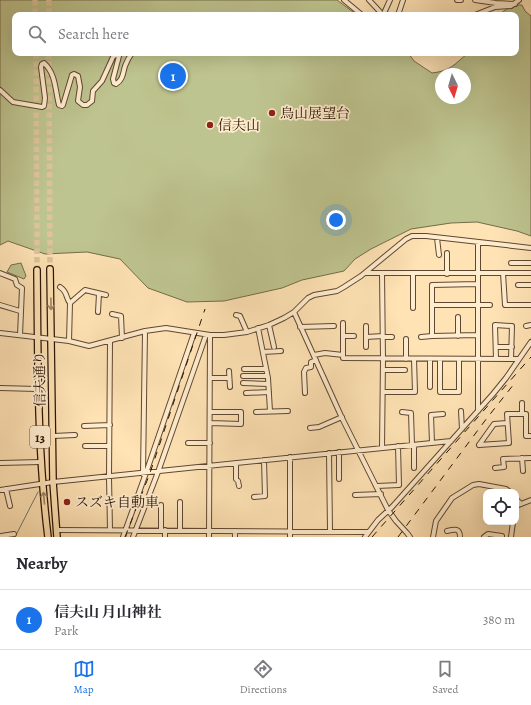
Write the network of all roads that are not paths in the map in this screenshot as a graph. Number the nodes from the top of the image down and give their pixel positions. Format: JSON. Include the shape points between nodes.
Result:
{"nodes":[{"id":1,"x":344,"y":0,"type":"edge"},
{"id":2,"x":369,"y":0,"type":"edge"},
{"id":3,"x":390,"y":0,"type":"edge"},
{"id":4,"x":403,"y":0,"type":"edge"},
{"id":5,"x":457,"y":0,"type":"edge"},
{"id":6,"x":461,"y":0,"type":"edge"},
{"id":7,"x":475,"y":0,"type":"edge"},
{"id":8,"x":519,"y":0,"type":"edge"},
{"id":9,"x":515,"y":4,"type":"junction"},
{"id":10,"x":358,"y":12,"type":"edge"},
{"id":11,"x":383,"y":12,"type":"edge"},
{"id":12,"x":384,"y":12,"type":"edge"},
{"id":13,"x":399,"y":12,"type":"edge"},
{"id":14,"x":482,"y":12,"type":"edge"},
{"id":15,"x":114,"y":56,"type":"edge"},
{"id":16,"x":118,"y":56,"type":"edge"},
{"id":17,"x":130,"y":56,"type":"edge"},
{"id":18,"x":0,"y":90,"type":"edge"},
{"id":19,"x":437,"y":238,"type":"junction"},
{"id":20,"x":478,"y":242,"type":"junction"},
{"id":21,"x":531,"y":248,"type":"edge"},
{"id":22,"x":447,"y":252,"type":"dead end"},
{"id":23,"x":439,"y":255,"type":"dead end"},
{"id":24,"x":511,"y":263,"type":"dead end"},
{"id":25,"x":531,"y":263,"type":"edge"},
{"id":26,"x":50,"y":269,"type":"tunnel mouth"},
{"id":27,"x":37,"y":270,"type":"tunnel mouth"},
{"id":28,"x":365,"y":272,"type":"junction"},
{"id":29,"x":0,"y":273,"type":"edge"},
{"id":30,"x":382,"y":273,"type":"junction"},
{"id":31,"x":413,"y":273,"type":"junction"},
{"id":32,"x":503,"y":273,"type":"junction"},
{"id":33,"x":531,"y":273,"type":"edge"},
{"id":34,"x":447,"y":274,"type":"junction"},
{"id":35,"x":478,"y":274,"type":"junction"},
{"id":36,"x":478,"y":284,"type":"junction"},
{"id":37,"x":518,"y":285,"type":"dead end"},
{"id":38,"x":531,"y":285,"type":"edge"},
{"id":39,"x":60,"y":287,"type":"dead end"},
{"id":40,"x":99,"y":294,"type":"junction"},
{"id":41,"x":106,"y":295,"type":"dead end"},
{"id":42,"x":70,"y":303,"type":"junction"},
{"id":43,"x":0,"y":305,"type":"edge"},
{"id":44,"x":432,"y":305,"type":"junction"},
{"id":45,"x":478,"y":305,"type":"junction"},
{"id":46,"x":531,"y":305,"type":"edge"},
{"id":47,"x":490,"y":306,"type":"dead end"},
{"id":48,"x":413,"y":308,"type":"dead end"},
{"id":49,"x":20,"y":310,"type":"junction"},
{"id":50,"x":98,"y":312,"type":"dead end"},
{"id":51,"x":294,"y":312,"type":"junction"},
{"id":52,"x":112,"y":314,"type":"dead end"},
{"id":53,"x":236,"y":315,"type":"dead end"},
{"id":54,"x":458,"y":317,"type":"dead end"},
{"id":55,"x":343,"y":323,"type":"dead end"},
{"id":56,"x":269,"y":325,"type":"junction"},
{"id":57,"x":334,"y":326,"type":"dead end"},
{"id":58,"x":366,"y":326,"type":"dead end"},
{"id":59,"x":300,"y":327,"type":"junction"},
{"id":60,"x":258,"y":328,"type":"junction"},
{"id":61,"x":145,"y":331,"type":"junction"},
{"id":62,"x":247,"y":332,"type":"junction"},
{"id":63,"x":0,"y":333,"type":"edge"},
{"id":64,"x":194,"y":333,"type":"junction"},
{"id":65,"x":20,"y":335,"type":"junction"},
{"id":66,"x":208,"y":335,"type":"junction"},
{"id":67,"x":478,"y":335,"type":"junction"},
{"id":68,"x":343,"y":336,"type":"junction"},
{"id":69,"x":354,"y":336,"type":"dead end"},
{"id":70,"x":432,"y":336,"type":"junction"},
{"id":71,"x":458,"y":336,"type":"junction"},
{"id":72,"x":366,"y":337,"type":"junction"},
{"id":73,"x":383,"y":337,"type":"junction"},
{"id":74,"x":392,"y":337,"type":"dead end"},
{"id":75,"x":421,"y":337,"type":"dead end"},
{"id":76,"x":38,"y":338,"type":"junction"},
{"id":77,"x":122,"y":338,"type":"junction"},
{"id":78,"x":52,"y":339,"type":"junction"},
{"id":79,"x":406,"y":339,"type":"dead end"},
{"id":80,"x":69,"y":341,"type":"junction"},
{"id":81,"x":110,"y":341,"type":"junction"},
{"id":82,"x":531,"y":342,"type":"edge"},
{"id":83,"x":366,"y":346,"type":"dead end"},
{"id":84,"x":274,"y":347,"type":"dead end"},
{"id":85,"x":496,"y":347,"type":"junction"},
{"id":86,"x":512,"y":347,"type":"junction"},
{"id":87,"x":280,"y":351,"type":"dead end"},
{"id":88,"x":263,"y":352,"type":"junction"},
{"id":89,"x":314,"y":355,"type":"junction"},
{"id":90,"x":343,"y":355,"type":"junction"},
{"id":91,"x":383,"y":359,"type":"junction"},
{"id":92,"x":406,"y":359,"type":"junction"},
{"id":93,"x":414,"y":359,"type":"junction"},
{"id":94,"x":430,"y":359,"type":"junction"},
{"id":95,"x":440,"y":359,"type":"junction"},
{"id":96,"x":478,"y":359,"type":"junction"},
{"id":97,"x":496,"y":359,"type":"junction"},
{"id":98,"x":512,"y":359,"type":"junction"},
{"id":99,"x":519,"y":359,"type":"junction"},
{"id":100,"x":316,"y":360,"type":"junction"},
{"id":101,"x":459,"y":360,"type":"junction"},
{"id":102,"x":244,"y":369,"type":"dead end"},
{"id":103,"x":266,"y":369,"type":"junction"},
{"id":104,"x":229,"y":370,"type":"dead end"},
{"id":105,"x":383,"y":370,"type":"junction"},
{"id":106,"x":405,"y":370,"type":"dead end"},
{"id":107,"x":243,"y":376,"type":"dead end"},
{"id":108,"x":267,"y":376,"type":"junction"},
{"id":109,"x":210,"y":378,"type":"junction"},
{"id":110,"x":229,"y":378,"type":"junction"},
{"id":111,"x":243,"y":383,"type":"dead end"},
{"id":112,"x":268,"y":384,"type":"junction"},
{"id":113,"x":230,"y":387,"type":"dead end"},
{"id":114,"x":430,"y":387,"type":"dead end"},
{"id":115,"x":0,"y":388,"type":"edge"},
{"id":116,"x":37,"y":389,"type":"junction"},
{"id":117,"x":269,"y":392,"type":"junction"},
{"id":118,"x":383,"y":392,"type":"junction"},
{"id":119,"x":246,"y":393,"type":"dead end"},
{"id":120,"x":305,"y":393,"type":"dead end"},
{"id":121,"x":522,"y":403,"type":"dead end"},
{"id":122,"x":270,"y":411,"type":"junction"},
{"id":123,"x":288,"y":411,"type":"dead end"},
{"id":124,"x":461,"y":411,"type":"dead end"},
{"id":125,"x":478,"y":411,"type":"junction"},
{"id":126,"x":210,"y":412,"type":"junction"},
{"id":127,"x":256,"y":412,"type":"dead end"},
{"id":128,"x":402,"y":412,"type":"dead end"},
{"id":129,"x":443,"y":414,"type":"dead end"},
{"id":130,"x":526,"y":414,"type":"edge"},
{"id":131,"x":342,"y":417,"type":"junction"},
{"id":132,"x":210,"y":423,"type":"junction"},
{"id":133,"x":507,"y":423,"type":"junction"},
{"id":134,"x":110,"y":425,"type":"junction"},
{"id":135,"x":84,"y":426,"type":"dead end"},
{"id":136,"x":310,"y":428,"type":"dead end"},
{"id":137,"x":462,"y":429,"type":"junction"},
{"id":138,"x":75,"y":435,"type":"dead end"},
{"id":139,"x":53,"y":436,"type":"junction"},
{"id":140,"x":531,"y":436,"type":"edge"},
{"id":141,"x":451,"y":441,"type":"junction"},
{"id":142,"x":188,"y":442,"type":"dead end"},
{"id":143,"x":210,"y":442,"type":"junction"},
{"id":144,"x":432,"y":443,"type":"junction"},
{"id":145,"x":413,"y":445,"type":"junction"},
{"id":146,"x":86,"y":446,"type":"dead end"},
{"id":147,"x":109,"y":446,"type":"junction"},
{"id":148,"x":398,"y":446,"type":"junction"},
{"id":149,"x":382,"y":448,"type":"junction"},
{"id":150,"x":359,"y":450,"type":"junction"},
{"id":151,"x":338,"y":452,"type":"junction"},
{"id":152,"x":329,"y":454,"type":"junction"},
{"id":153,"x":290,"y":457,"type":"junction"},
{"id":154,"x":522,"y":458,"type":"junction"},
{"id":155,"x":531,"y":458,"type":"edge"},
{"id":156,"x":264,"y":460,"type":"junction"},
{"id":157,"x":41,"y":462,"type":"junction"},
{"id":158,"x":0,"y":463,"type":"edge"},
{"id":159,"x":236,"y":463,"type":"junction"},
{"id":160,"x":210,"y":466,"type":"junction"},
{"id":161,"x":414,"y":468,"type":"dead end"},
{"id":162,"x":495,"y":468,"type":"dead end"},
{"id":163,"x":523,"y":470,"type":"dead end"},
{"id":164,"x":158,"y":472,"type":"junction"},
{"id":165,"x":145,"y":474,"type":"junction"},
{"id":166,"x":109,"y":477,"type":"junction"},
{"id":167,"x":339,"y":479,"type":"dead end"},
{"id":168,"x":53,"y":482,"type":"junction"},
{"id":169,"x":43,"y":484,"type":"junction"},
{"id":170,"x":238,"y":486,"type":"dead end"},
{"id":171,"x":377,"y":486,"type":"junction"},
{"id":172,"x":6,"y":489,"type":"junction"},
{"id":173,"x":506,"y":489,"type":"edge"},
{"id":174,"x":0,"y":490,"type":"edge"},
{"id":175,"x":381,"y":494,"type":"junction"},
{"id":176,"x":355,"y":495,"type":"dead end"},
{"id":177,"x":254,"y":497,"type":"dead end"},
{"id":178,"x":531,"y":500,"type":"edge"},
{"id":179,"x":180,"y":502,"type":"dead end"},
{"id":180,"x":521,"y":504,"type":"edge"},
{"id":181,"x":161,"y":505,"type":"dead end"},
{"id":182,"x":10,"y":506,"type":"dead end"},
{"id":183,"x":388,"y":510,"type":"junction"},
{"id":184,"x":513,"y":525,"type":"edge"},
{"id":185,"x":0,"y":530,"type":"edge"},
{"id":186,"x":56,"y":530,"type":"junction"},
{"id":187,"x":110,"y":530,"type":"junction"},
{"id":188,"x":126,"y":530,"type":"junction"},
{"id":189,"x":136,"y":530,"type":"junction"},
{"id":190,"x":163,"y":530,"type":"junction"},
{"id":191,"x":180,"y":530,"type":"junction"},
{"id":192,"x":209,"y":531,"type":"junction"},
{"id":193,"x":235,"y":531,"type":"junction"},
{"id":194,"x":257,"y":531,"type":"junction"},
{"id":195,"x":267,"y":531,"type":"junction"},
{"id":196,"x":290,"y":531,"type":"junction"},
{"id":197,"x":317,"y":531,"type":"junction"},
{"id":198,"x":330,"y":531,"type":"junction"},
{"id":199,"x":447,"y":531,"type":"dead end"},
{"id":200,"x":368,"y":532,"type":"junction"},
{"id":201,"x":14,"y":534,"type":"dead end"},
{"id":202,"x":2,"y":536,"type":"edge"},
{"id":203,"x":502,"y":536,"type":"dead end"},
{"id":204,"x":48,"y":537,"type":"edge"},
{"id":205,"x":57,"y":537,"type":"edge"},
{"id":206,"x":123,"y":537,"type":"edge"},
{"id":207,"x":133,"y":537,"type":"edge"},
{"id":208,"x":165,"y":537,"type":"edge"},
{"id":209,"x":209,"y":537,"type":"edge"},
{"id":210,"x":236,"y":537,"type":"edge"},
{"id":211,"x":257,"y":537,"type":"edge"},
{"id":212,"x":267,"y":537,"type":"edge"},
{"id":213,"x":290,"y":537,"type":"edge"},
{"id":214,"x":317,"y":537,"type":"edge"},
{"id":215,"x":365,"y":537,"type":"edge"},
{"id":216,"x":410,"y":537,"type":"edge"},
{"id":217,"x":433,"y":537,"type":"edge"},
{"id":218,"x":460,"y":537,"type":"edge"},
{"id":219,"x":484,"y":537,"type":"edge"},
{"id":220,"x":511,"y":537,"type":"edge"}],
"edges":[{"from":1,"to":10,"type":"street"},
{"from":2,"to":11,"type":"street"},
{"from":3,"to":12,"type":"street"},
{"from":4,"to":13,"type":"street"},
{"from":5,"to":6,"type":"street"},
{"from":7,"to":9,"type":"street"},
{"from":8,"to":9,"type":"street"},
{"from":9,"to":14,"type":"street","via":[[495,6]]},
{"from":15,"to":18,"type":"street","via":[[94,91],[92,101],[86,106],[78,101],[80,83],[78,76],[74,74],[70,79],[63,104],[59,105],[54,78],[48,66],[44,64],[41,67],[44,106],[13,102]]},
{"from":16,"to":17,"type":"street","via":[[113,76],[116,84],[121,80]]},
{"from":19,"to":20,"type":"street"},
{"from":19,"to":23,"type":"street"},
{"from":19,"to":28,"type":"street","via":[[419,236],[406,239]]},
{"from":20,"to":21,"type":"street"},
{"from":20,"to":35,"type":"street"},
{"from":22,"to":34,"type":"street"},
{"from":24,"to":25,"type":"street"},
{"from":26,"to":78,"type":"highway","name":"信夫通り","number":"13","one_way":true},
{"from":27,"to":76,"type":"highway","name":"信夫通り","number":"13"},
{"from":28,"to":30,"type":"street"},
{"from":28,"to":51,"type":"street","via":[[337,291],[308,298]]},
{"from":29,"to":49,"type":"street","via":[[15,279],[17,285],[22,288]]},
{"from":30,"to":31,"type":"street"},
{"from":30,"to":73,"type":"street"},
{"from":31,"to":34,"type":"street"},
{"from":31,"to":48,"type":"street"},
{"from":32,"to":33,"type":"street"},
{"from":32,"to":35,"type":"street"},
{"from":32,"to":46,"type":"street","via":[[505,305]]},
{"from":34,"to":35,"type":"street"},
{"from":35,"to":36,"type":"street"},
{"from":36,"to":44,"type":"street","via":[[432,285]]},
{"from":36,"to":45,"type":"street"},
{"from":37,"to":38,"type":"street"},
{"from":39,"to":42,"type":"street","via":[[65,290]]},
{"from":40,"to":41,"type":"street"},
{"from":40,"to":42,"type":"street","via":[[85,290]]},
{"from":40,"to":50,"type":"street"},
{"from":42,"to":80,"type":"street"},
{"from":43,"to":49,"type":"street"},
{"from":44,"to":45,"type":"street"},
{"from":44,"to":70,"type":"street"},
{"from":45,"to":47,"type":"street"},
{"from":45,"to":67,"type":"street"},
{"from":49,"to":65,"type":"street"},
{"from":51,"to":56,"type":"street"},
{"from":51,"to":59,"type":"street"},
{"from":52,"to":77,"type":"street","via":[[121,316]]},
{"from":53,"to":62,"type":"street","via":[[240,316]]},
{"from":54,"to":71,"type":"street"},
{"from":55,"to":68,"type":"street"},
{"from":56,"to":60,"type":"street"},
{"from":56,"to":84,"type":"street"},
{"from":57,"to":59,"type":"street"},
{"from":58,"to":72,"type":"street"},
{"from":59,"to":89,"type":"street"},
{"from":60,"to":62,"type":"street"},
{"from":60,"to":88,"type":"street"},
{"from":61,"to":64,"type":"street","via":[[166,328]]},
{"from":61,"to":77,"type":"street"},
{"from":61,"to":165,"type":"street"},
{"from":62,"to":66,"type":"street"},
{"from":63,"to":65,"type":"street"},
{"from":64,"to":66,"type":"street"},
{"from":64,"to":165,"type":"street"},
{"from":65,"to":76,"type":"street"},
{"from":66,"to":109,"type":"street"},
{"from":66,"to":164,"type":"street"},
{"from":67,"to":71,"type":"street"},
{"from":67,"to":96,"type":"street"},
{"from":68,"to":69,"type":"street"},
{"from":68,"to":90,"type":"street"},
{"from":70,"to":71,"type":"street"},
{"from":70,"to":75,"type":"street"},
{"from":72,"to":73,"type":"street"},
{"from":72,"to":83,"type":"street"},
{"from":73,"to":74,"type":"street"},
{"from":73,"to":91,"type":"street"},
{"from":76,"to":78,"type":"street"},
{"from":76,"to":116,"type":"highway","name":"信夫通り","number":"13"},
{"from":77,"to":81,"type":"street"},
{"from":78,"to":80,"type":"street"},
{"from":78,"to":139,"type":"highway","name":"信夫通り","number":"13"},
{"from":79,"to":92,"type":"street"},
{"from":80,"to":81,"type":"street","via":[[89,346]]},
{"from":81,"to":134,"type":"street"},
{"from":82,"to":99,"type":"street"},
{"from":85,"to":86,"type":"street"},
{"from":85,"to":86,"type":"street","via":[[495,325],[512,326]]},
{"from":85,"to":97,"type":"street"},
{"from":86,"to":98,"type":"street"},
{"from":87,"to":88,"type":"street"},
{"from":88,"to":103,"type":"street"},
{"from":89,"to":90,"type":"street"},
{"from":89,"to":100,"type":"street"},
{"from":90,"to":91,"type":"street","via":[[343,358]]},
{"from":91,"to":92,"type":"street"},
{"from":91,"to":105,"type":"street"},
{"from":92,"to":93,"type":"street"},
{"from":93,"to":94,"type":"street"},
{"from":93,"to":118,"type":"street","via":[[415,392]]},
{"from":94,"to":95,"type":"street"},
{"from":94,"to":114,"type":"street"},
{"from":95,"to":101,"type":"street"},
{"from":95,"to":101,"type":"street","via":[[440,392],[459,392]]},
{"from":96,"to":97,"type":"street"},
{"from":96,"to":101,"type":"street"},
{"from":96,"to":125,"type":"street"},
{"from":97,"to":98,"type":"street"},
{"from":98,"to":99,"type":"street"},
{"from":99,"to":125,"type":"street"},
{"from":100,"to":120,"type":"street","via":[[311,362],[311,367],[306,368],[304,372]]},
{"from":100,"to":131,"type":"street"},
{"from":102,"to":103,"type":"street"},
{"from":103,"to":108,"type":"street"},
{"from":104,"to":110,"type":"street"},
{"from":105,"to":106,"type":"street"},
{"from":105,"to":118,"type":"street"},
{"from":107,"to":108,"type":"street"},
{"from":108,"to":112,"type":"street"},
{"from":109,"to":110,"type":"street"},
{"from":109,"to":126,"type":"street"},
{"from":110,"to":113,"type":"street"},
{"from":111,"to":112,"type":"street"},
{"from":112,"to":117,"type":"street"},
{"from":115,"to":116,"type":"street"},
{"from":116,"to":157,"type":"highway","name":"信夫通り","number":"13"},
{"from":117,"to":119,"type":"street"},
{"from":117,"to":122,"type":"street"},
{"from":118,"to":149,"type":"street"},
{"from":121,"to":130,"type":"street"},
{"from":122,"to":123,"type":"street"},
{"from":122,"to":127,"type":"street"},
{"from":124,"to":137,"type":"street"},
{"from":125,"to":137,"type":"street"},
{"from":126,"to":132,"type":"street"},
{"from":126,"to":132,"type":"street","via":[[241,412],[241,424]]},
{"from":128,"to":145,"type":"street","via":[[411,413]]},
{"from":129,"to":144,"type":"street","via":[[431,415]]},
{"from":130,"to":133,"type":"street","via":[[507,414]]},
{"from":130,"to":140,"type":"street","via":[[526,436]]},
{"from":131,"to":136,"type":"street"},
{"from":131,"to":150,"type":"street"},
{"from":132,"to":143,"type":"street"},
{"from":133,"to":133,"type":"street","via":[[508,443],[479,445],[494,424]]},
{"from":134,"to":135,"type":"street"},
{"from":134,"to":147,"type":"street"},
{"from":137,"to":141,"type":"street"},
{"from":138,"to":139,"type":"street"},
{"from":139,"to":168,"type":"highway","name":"信夫通り","number":"13"},
{"from":141,"to":144,"type":"street"},
{"from":141,"to":183,"type":"street"},
{"from":142,"to":143,"type":"street"},
{"from":143,"to":160,"type":"street"},
{"from":144,"to":145,"type":"street"},
{"from":145,"to":148,"type":"street"},
{"from":145,"to":161,"type":"street"},
{"from":146,"to":147,"type":"street"},
{"from":147,"to":166,"type":"street"},
{"from":148,"to":149,"type":"street"},
{"from":148,"to":171,"type":"street","via":[[399,485]]},
{"from":149,"to":150,"type":"street"},
{"from":150,"to":151,"type":"street"},
{"from":150,"to":171,"type":"street"},
{"from":151,"to":152,"type":"street"},
{"from":151,"to":167,"type":"street"},
{"from":152,"to":153,"type":"street"},
{"from":152,"to":198,"type":"street"},
{"from":153,"to":156,"type":"street"},
{"from":153,"to":196,"type":"street"},
{"from":154,"to":155,"type":"street"},
{"from":154,"to":162,"type":"street","via":[[503,459],[504,467]]},
{"from":154,"to":163,"type":"street"},
{"from":156,"to":159,"type":"street"},
{"from":156,"to":177,"type":"street","via":[[265,496]]},
{"from":157,"to":158,"type":"street"},
{"from":157,"to":169,"type":"highway","name":"信夫通り","number":"13"},
{"from":159,"to":160,"type":"street"},
{"from":159,"to":170,"type":"street"},
{"from":160,"to":164,"type":"street"},
{"from":160,"to":192,"type":"street"},
{"from":164,"to":165,"type":"street"},
{"from":164,"to":189,"type":"street"},
{"from":165,"to":166,"type":"street"},
{"from":165,"to":188,"type":"street"},
{"from":166,"to":168,"type":"street"},
{"from":166,"to":187,"type":"street"},
{"from":168,"to":169,"type":"street"},
{"from":168,"to":186,"type":"highway","name":"信夫通り","number":"13"},
{"from":169,"to":172,"type":"street"},
{"from":204,"to":169,"type":"highway","name":"信夫通り","number":"13","one_way":true},
{"from":171,"to":175,"type":"street"},
{"from":172,"to":174,"type":"street"},
{"from":172,"to":182,"type":"street"},
{"from":173,"to":217,"type":"street","via":[[473,485],[452,498],[436,521]]},
{"from":175,"to":176,"type":"street"},
{"from":175,"to":183,"type":"street"},
{"from":178,"to":180,"type":"street"},
{"from":179,"to":191,"type":"street"},
{"from":181,"to":190,"type":"street"},
{"from":183,"to":200,"type":"street"},
{"from":183,"to":216,"type":"street"},
{"from":184,"to":220,"type":"street"},
{"from":185,"to":202,"type":"street"},
{"from":186,"to":187,"type":"street"},
{"from":186,"to":205,"type":"highway","name":"信夫通り","number":"13"},
{"from":187,"to":188,"type":"street"},
{"from":188,"to":189,"type":"street"},
{"from":188,"to":206,"type":"street"},
{"from":189,"to":190,"type":"street"},
{"from":189,"to":207,"type":"street"},
{"from":190,"to":191,"type":"street"},
{"from":190,"to":208,"type":"street"},
{"from":191,"to":192,"type":"street"},
{"from":192,"to":193,"type":"street"},
{"from":192,"to":209,"type":"street"},
{"from":193,"to":194,"type":"street"},
{"from":193,"to":210,"type":"street"},
{"from":194,"to":195,"type":"street"},
{"from":194,"to":211,"type":"street"},
{"from":195,"to":196,"type":"street"},
{"from":195,"to":212,"type":"street"},
{"from":196,"to":197,"type":"street"},
{"from":196,"to":213,"type":"street"},
{"from":197,"to":198,"type":"street"},
{"from":197,"to":214,"type":"street"},
{"from":198,"to":200,"type":"street"},
{"from":199,"to":218,"type":"street","via":[[457,530]]},
{"from":200,"to":215,"type":"street"},
{"from":201,"to":202,"type":"street"},
{"from":203,"to":219,"type":"street","via":[[488,534]]}]}
